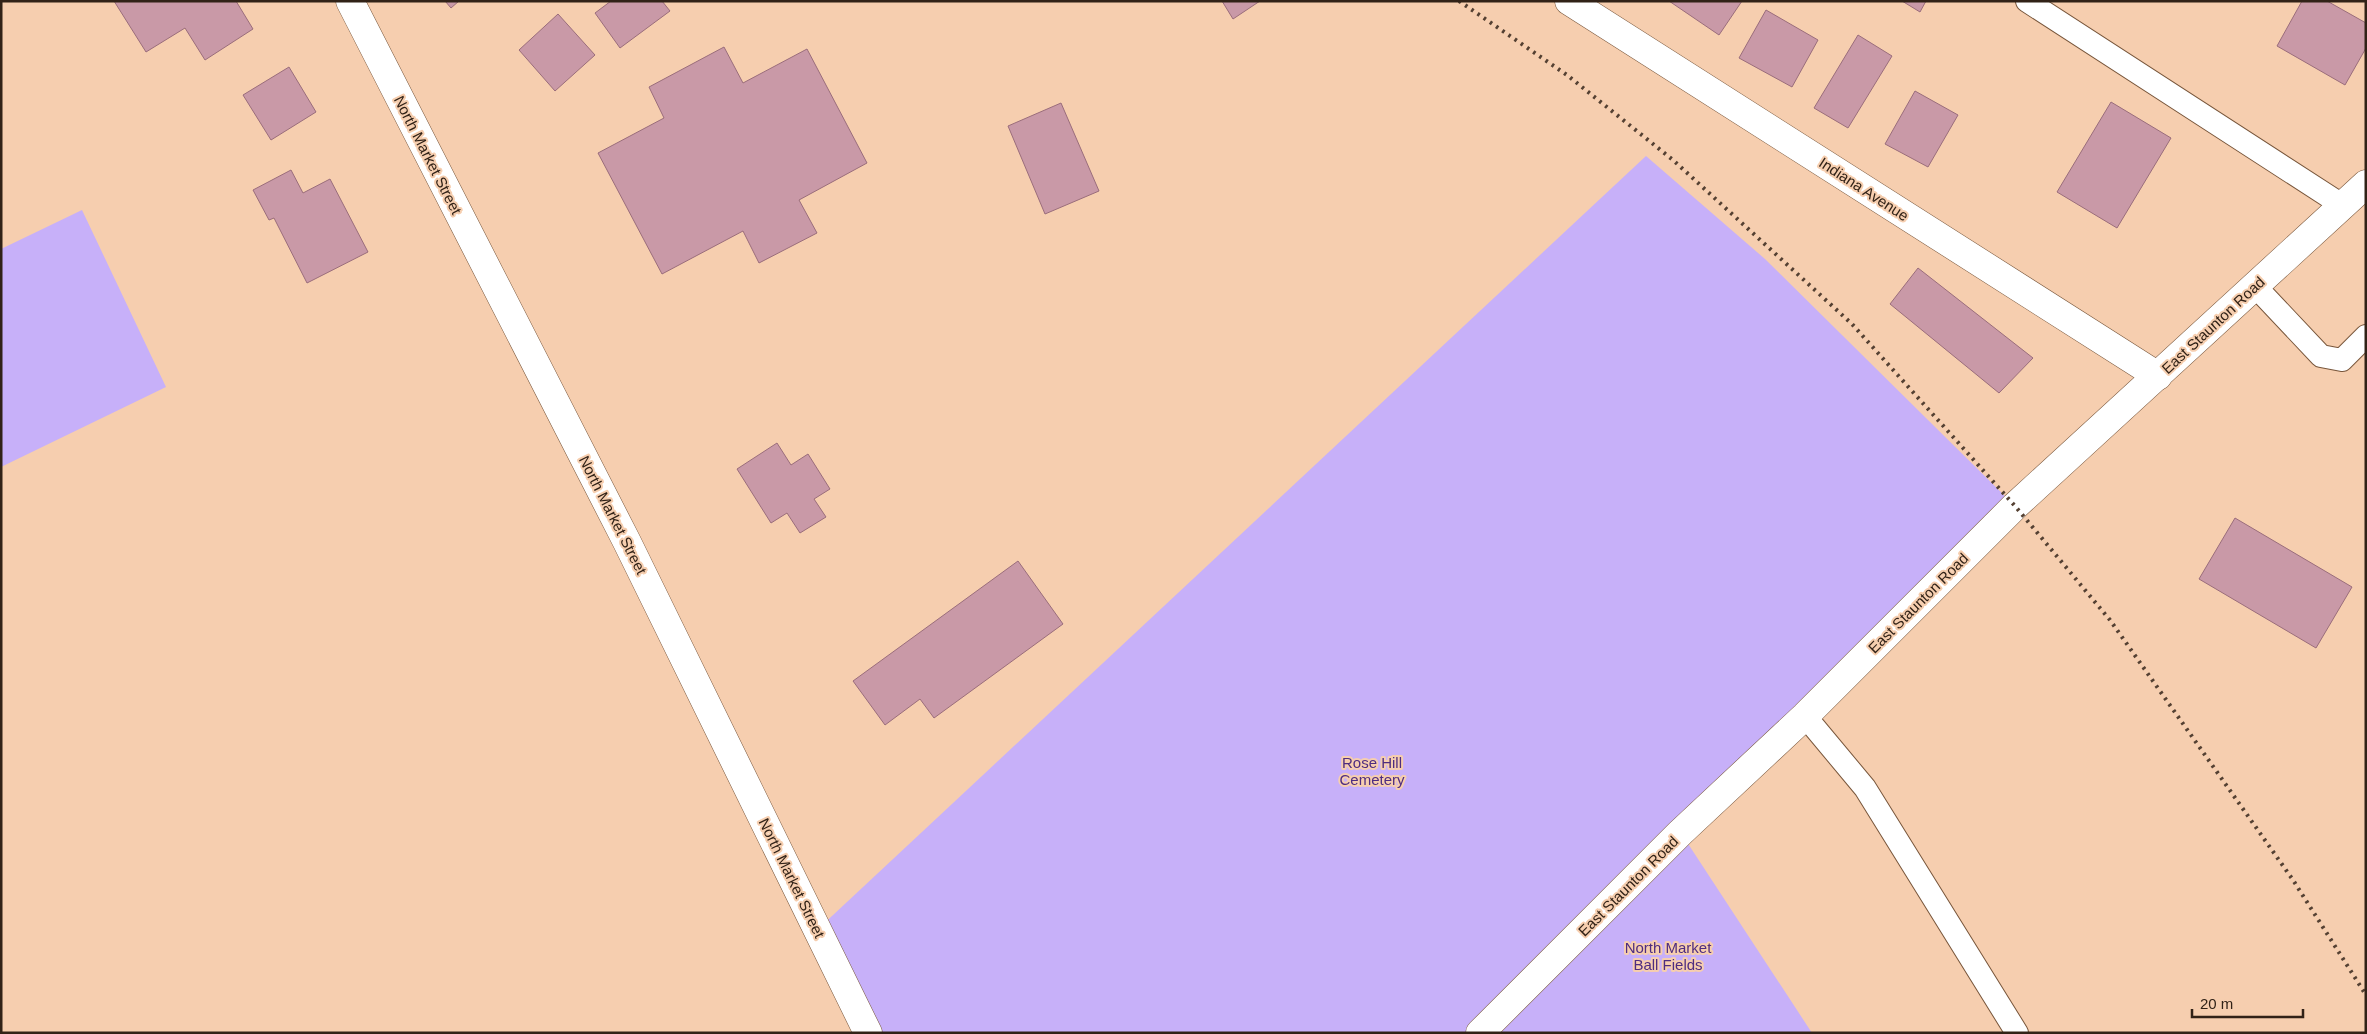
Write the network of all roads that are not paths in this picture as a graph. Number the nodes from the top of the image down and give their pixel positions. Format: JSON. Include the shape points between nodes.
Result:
{"nodes":[{"id":1,"x":350,"y":1,"type":"edge"},
{"id":2,"x":1570,"y":1,"type":"edge"},
{"id":3,"x":2027,"y":1,"type":"edge"},
{"id":4,"x":1601,"y":9,"type":"edge"},
{"id":5,"x":2366,"y":184,"type":"edge"},
{"id":6,"x":2342,"y":205,"type":"junction"},
{"id":7,"x":2255,"y":286,"type":"junction"},
{"id":8,"x":2366,"y":336,"type":"edge"},
{"id":9,"x":2158,"y":376,"type":"junction"},
{"id":10,"x":1806,"y":716,"type":"junction"},
{"id":11,"x":868,"y":1033,"type":"edge"},
{"id":12,"x":1480,"y":1033,"type":"edge"},
{"id":13,"x":2017,"y":1033,"type":"edge"}],
"edges":[{"from":1,"to":11,"type":"street","name":"North Market Street","via":[[636,560]]},
{"from":2,"to":4,"type":"street","name":"Indiana Avenue"},
{"from":3,"to":6,"type":"lane"},
{"from":4,"to":9,"type":"street","name":"Indiana Avenue"},
{"from":5,"to":6,"type":"street","name":"East Staunton Road"},
{"from":6,"to":7,"type":"street","name":"East Staunton Road"},
{"from":7,"to":8,"type":"lane","via":[[2321,356],[2342,360]]},
{"from":7,"to":9,"type":"street","name":"East Staunton Road"},
{"from":9,"to":10,"type":"street","name":"East Staunton Road","via":[[2015,506]]},
{"from":10,"to":12,"type":"street","name":"East Staunton Road","via":[[1680,834]]},
{"from":10,"to":13,"type":"lane","via":[[1865,788]]}]}
